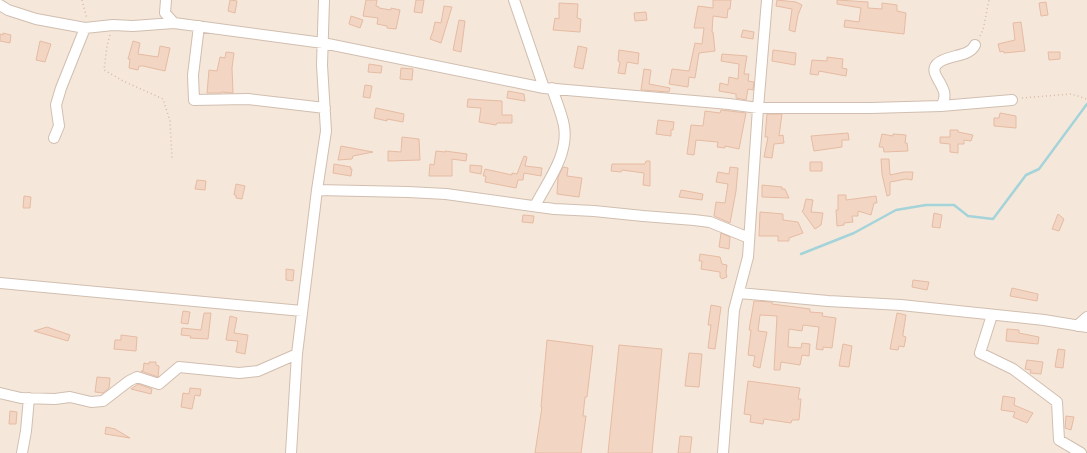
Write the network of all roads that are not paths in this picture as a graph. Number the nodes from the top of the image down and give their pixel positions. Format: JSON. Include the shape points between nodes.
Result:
{"nodes":[{"id":1,"x":166,"y":0,"type":"edge"},
{"id":2,"x":324,"y":0,"type":"edge"},
{"id":3,"x":514,"y":0,"type":"edge"},
{"id":4,"x":767,"y":0,"type":"edge"},
{"id":5,"x":0,"y":5,"type":"edge"},
{"id":6,"x":174,"y":23,"type":"junction"},
{"id":7,"x":199,"y":26,"type":"junction"},
{"id":8,"x":85,"y":28,"type":"junction"},
{"id":9,"x":323,"y":43,"type":"junction"},
{"id":10,"x":975,"y":45,"type":"road end"},
{"id":11,"x":548,"y":88,"type":"junction"},
{"id":12,"x":1012,"y":100,"type":"road end"},
{"id":13,"x":942,"y":106,"type":"junction"},
{"id":14,"x":325,"y":108,"type":"junction"},
{"id":15,"x":758,"y":108,"type":"junction"},
{"id":16,"x":54,"y":138,"type":"dead end"},
{"id":17,"x":317,"y":190,"type":"junction"},
{"id":18,"x":536,"y":206,"type":"junction"},
{"id":19,"x":749,"y":238,"type":"junction"},
{"id":20,"x":0,"y":283,"type":"edge"},
{"id":21,"x":739,"y":293,"type":"junction"},
{"id":22,"x":302,"y":312,"type":"junction"},
{"id":23,"x":992,"y":315,"type":"junction"},
{"id":24,"x":1087,"y":317,"type":"edge"},
{"id":25,"x":1082,"y":326,"type":"edge"},
{"id":26,"x":297,"y":354,"type":"junction"},
{"id":27,"x":0,"y":393,"type":"edge"},
{"id":28,"x":29,"y":398,"type":"junction"},
{"id":29,"x":22,"y":453,"type":"edge"},
{"id":30,"x":291,"y":453,"type":"edge"},
{"id":31,"x":723,"y":453,"type":"edge"},
{"id":32,"x":1081,"y":453,"type":"edge"}],
"edges":[{"from":1,"to":6,"type":"street","via":[[165,13]]},
{"from":2,"to":9,"type":"street"},
{"from":3,"to":11,"type":"street"},
{"from":4,"to":15,"type":"street"},
{"from":5,"to":8,"type":"street","via":[[36,19]]},
{"from":6,"to":7,"type":"street"},
{"from":6,"to":8,"type":"street"},
{"from":7,"to":9,"type":"street"},
{"from":7,"to":14,"type":"street","via":[[194,100],[248,99]]},
{"from":8,"to":16,"type":"street","via":[[56,105],[59,126]]},
{"from":9,"to":11,"type":"street"},
{"from":9,"to":14,"type":"street"},
{"from":10,"to":13,"type":"street","via":[[970,51],[937,64],[934,70],[946,97]]},
{"from":11,"to":15,"type":"street"},
{"from":11,"to":18,"type":"street","via":[[564,126],[564,145],[561,158]]},
{"from":12,"to":13,"type":"street"},
{"from":13,"to":15,"type":"street"},
{"from":14,"to":17,"type":"street","via":[[326,131]]},
{"from":15,"to":19,"type":"street"},
{"from":17,"to":18,"type":"street","via":[[446,194]]},
{"from":17,"to":22,"type":"street"},
{"from":18,"to":19,"type":"street","via":[[710,222]]},
{"from":19,"to":21,"type":"street","via":[[748,257]]},
{"from":20,"to":22,"type":"street"},
{"from":21,"to":23,"type":"street","via":[[901,305]]},
{"from":21,"to":31,"type":"street","via":[[734,310]]},
{"from":22,"to":26,"type":"street"},
{"from":23,"to":25,"type":"street"},
{"from":23,"to":32,"type":"street","via":[[980,353],[1013,369],[1057,402],[1059,440]]},
{"from":24,"to":25,"type":"street"},
{"from":26,"to":28,"type":"street","via":[[258,371],[239,373],[179,367],[159,384],[137,377],[104,401],[91,402],[70,397]]},
{"from":26,"to":30,"type":"street"},
{"from":27,"to":28,"type":"street"},
{"from":28,"to":29,"type":"street"}]}
